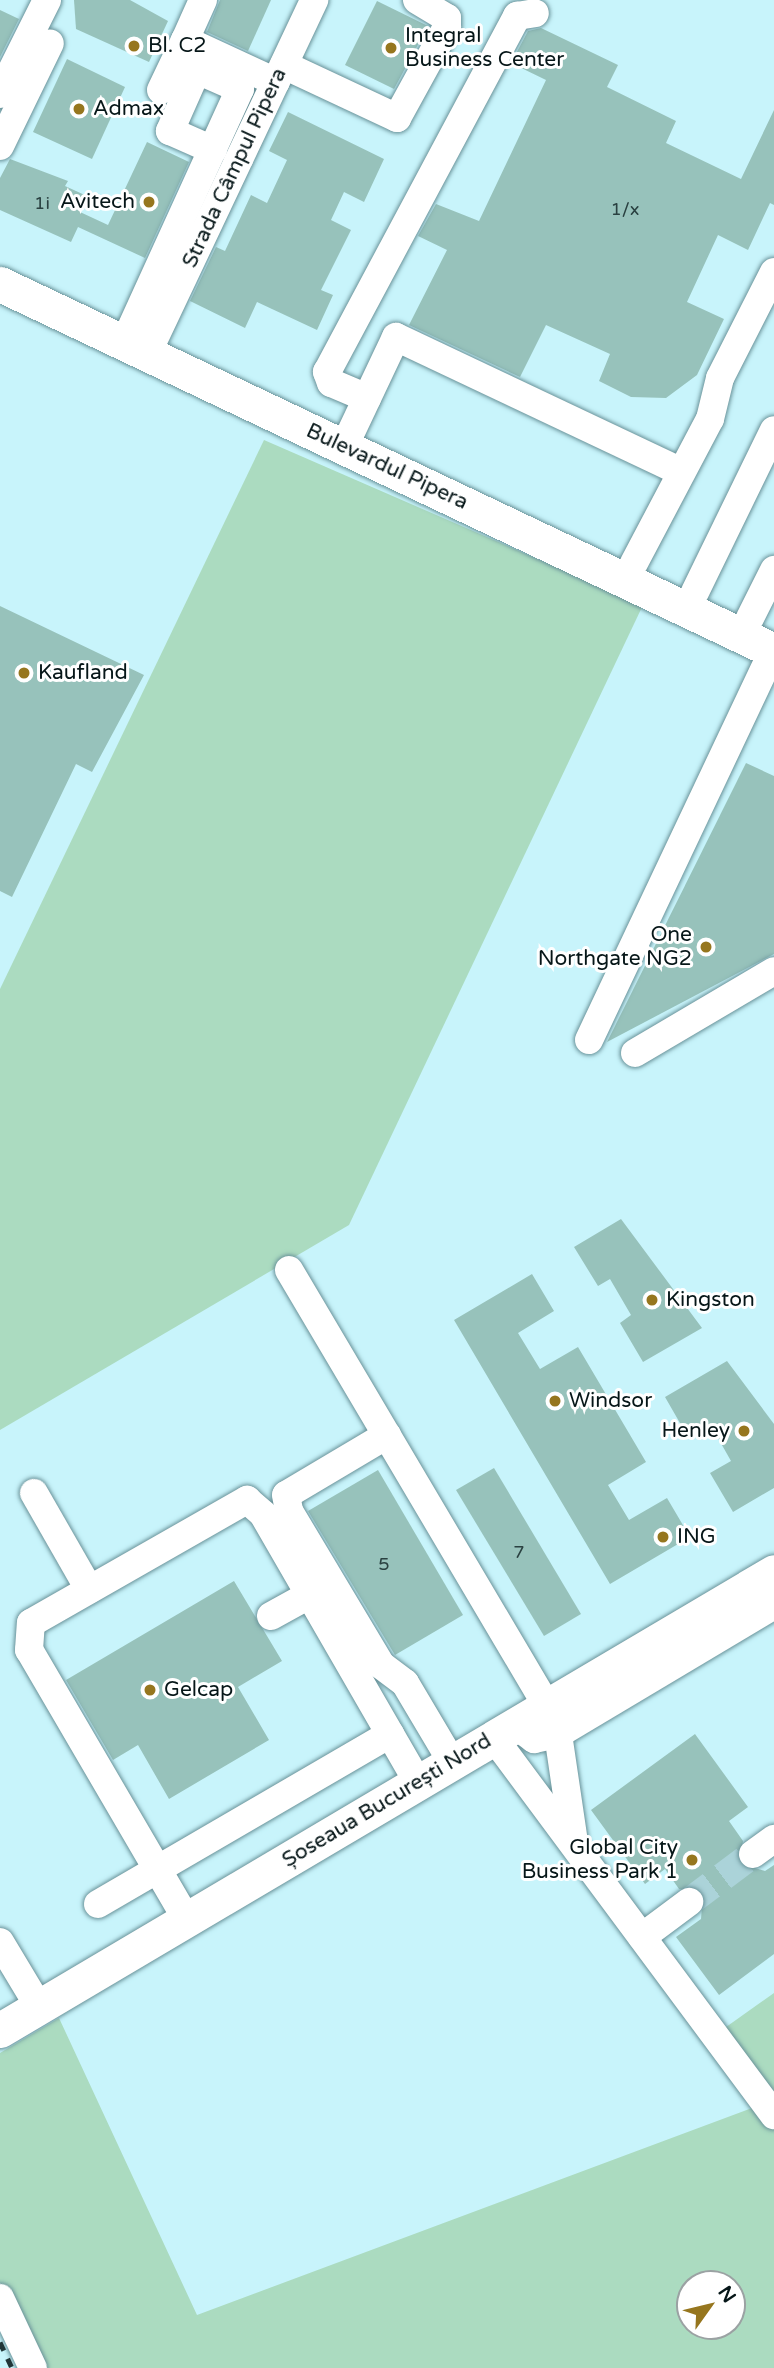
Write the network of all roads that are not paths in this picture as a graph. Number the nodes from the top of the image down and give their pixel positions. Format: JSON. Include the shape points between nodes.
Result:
{"nodes":[{"id":1,"x":46,"y":0,"type":"edge"},
{"id":2,"x":203,"y":0,"type":"edge"},
{"id":3,"x":314,"y":0,"type":"edge"},
{"id":4,"x":417,"y":0,"type":"edge"},
{"id":5,"x":535,"y":13,"type":"dead end"},
{"id":6,"x":185,"y":40,"type":"junction"},
{"id":7,"x":50,"y":43,"type":"dead end"},
{"id":8,"x":280,"y":73,"type":"junction"},
{"id":9,"x":161,"y":90,"type":"dead end"},
{"id":10,"x":0,"y":94,"type":"edge"},
{"id":11,"x":0,"y":146,"type":"edge"},
{"id":12,"x":213,"y":150,"type":"dead end"},
{"id":13,"x":0,"y":263,"type":"edge"},
{"id":14,"x":774,"y":272,"type":"edge"},
{"id":15,"x":0,"y":284,"type":"edge"},
{"id":16,"x":144,"y":331,"type":"junction"},
{"id":17,"x":348,"y":331,"type":"junction"},
{"id":18,"x":389,"y":352,"type":"junction"},
{"id":19,"x":367,"y":398,"type":"junction"},
{"id":20,"x":352,"y":430,"type":"junction"},
{"id":21,"x":774,"y":430,"type":"edge"},
{"id":22,"x":679,"y":471,"type":"junction"},
{"id":23,"x":635,"y":563,"type":"junction"},
{"id":24,"x":774,"y":570,"type":"edge"},
{"id":25,"x":695,"y":592,"type":"junction"},
{"id":26,"x":768,"y":637,"type":"edge"},
{"id":27,"x":774,"y":971,"type":"edge"},
{"id":28,"x":589,"y":1040,"type":"dead end"},
{"id":29,"x":635,"y":1053,"type":"dead end"},
{"id":30,"x":289,"y":1270,"type":"dead end"},
{"id":31,"x":387,"y":1435,"type":"junction"},
{"id":32,"x":34,"y":1493,"type":"dead end"},
{"id":33,"x":774,"y":1572,"type":"edge"},
{"id":34,"x":89,"y":1589,"type":"junction"},
{"id":35,"x":309,"y":1595,"type":"junction"},
{"id":36,"x":774,"y":1605,"type":"edge"},
{"id":37,"x":271,"y":1616,"type":"dead end"},
{"id":38,"x":553,"y":1720,"type":"junction"},
{"id":39,"x":504,"y":1731,"type":"junction"},
{"id":40,"x":390,"y":1734,"type":"junction"},
{"id":41,"x":452,"y":1762,"type":"junction"},
{"id":42,"x":418,"y":1783,"type":"junction"},
{"id":43,"x":575,"y":1847,"type":"junction"},
{"id":44,"x":157,"y":1870,"type":"junction"},
{"id":45,"x":689,"y":1902,"type":"tunnel mouth"},
{"id":46,"x":98,"y":1904,"type":"dead end"},
{"id":47,"x":187,"y":1920,"type":"junction"},
{"id":48,"x":642,"y":1937,"type":"junction"},
{"id":49,"x":0,"y":1942,"type":"edge"},
{"id":50,"x":39,"y":2007,"type":"junction"},
{"id":51,"x":0,"y":2030,"type":"edge"},
{"id":52,"x":774,"y":2115,"type":"edge"},
{"id":53,"x":0,"y":2298,"type":"edge"},
{"id":54,"x":33,"y":2368,"type":"edge"}],
"edges":[{"from":1,"to":10,"type":"street"},
{"from":2,"to":6,"type":"street"},
{"from":3,"to":8,"type":"street","name":"Strada Câmpul Pipera"},
{"from":4,"to":8,"type":"street","via":[[447,18],[447,27],[397,118]]},
{"from":5,"to":17,"type":"street","via":[[517,16]]},
{"from":6,"to":8,"type":"street"},
{"from":6,"to":9,"type":"street"},
{"from":7,"to":11,"type":"street"},
{"from":8,"to":16,"type":"street","name":"Strada Câmpul Pipera"},
{"from":12,"to":16,"type":"street"},
{"from":13,"to":16,"type":"main road","name":"Bulevardul Pipera"},
{"from":14,"to":22,"type":"street","via":[[720,378],[710,419]]},
{"from":15,"to":26,"type":"main road","name":"Bulevardul Pipera"},
{"from":16,"to":20,"type":"main road","name":"Bulevardul Pipera"},
{"from":17,"to":18,"type":"street"},
{"from":17,"to":19,"type":"street","via":[[326,379]]},
{"from":18,"to":19,"type":"street"},
{"from":18,"to":22,"type":"street","via":[[396,337]]},
{"from":19,"to":20,"type":"street"},
{"from":20,"to":23,"type":"main road","name":"Bulevardul Pipera"},
{"from":21,"to":25,"type":"street"},
{"from":22,"to":23,"type":"street"},
{"from":23,"to":25,"type":"main road","name":"Bulevardul Pipera"},
{"from":24,"to":26,"type":"street"},
{"from":25,"to":26,"type":"main road","name":"Bulevardul Pipera"},
{"from":26,"to":28,"type":"street"},
{"from":27,"to":29,"type":"street"},
{"from":30,"to":31,"type":"street"},
{"from":31,"to":38,"type":"street"},
{"from":31,"to":41,"type":"street","via":[[286,1495],[380,1665],[405,1683]]},
{"from":32,"to":34,"type":"street"},
{"from":33,"to":38,"type":"main road","name":"Șoseaua București Nord"},
{"from":34,"to":35,"type":"street","via":[[242,1500],[262,1514]]},
{"from":34,"to":44,"type":"street","via":[[31,1623],[26,1642]]},
{"from":35,"to":37,"type":"street"},
{"from":35,"to":40,"type":"street"},
{"from":36,"to":38,"type":"street"},
{"from":38,"to":39,"type":"main road","name":"Șoseaua București Nord"},
{"from":38,"to":43,"type":"street"},
{"from":39,"to":41,"type":"main road","name":"Șoseaua București Nord"},
{"from":39,"to":43,"type":"street"},
{"from":40,"to":42,"type":"street"},
{"from":40,"to":44,"type":"street"},
{"from":41,"to":42,"type":"main road","name":"Șoseaua București Nord"},
{"from":42,"to":47,"type":"main road","name":"Șoseaua București Nord"},
{"from":43,"to":48,"type":"street"},
{"from":44,"to":46,"type":"street"},
{"from":44,"to":47,"type":"street"},
{"from":45,"to":48,"type":"street"},
{"from":47,"to":50,"type":"main road","name":"Șoseaua București Nord"},
{"from":48,"to":52,"type":"street"},
{"from":49,"to":50,"type":"street"},
{"from":50,"to":51,"type":"main road","name":"Șoseaua București Nord"},
{"from":53,"to":54,"type":"street"}]}
